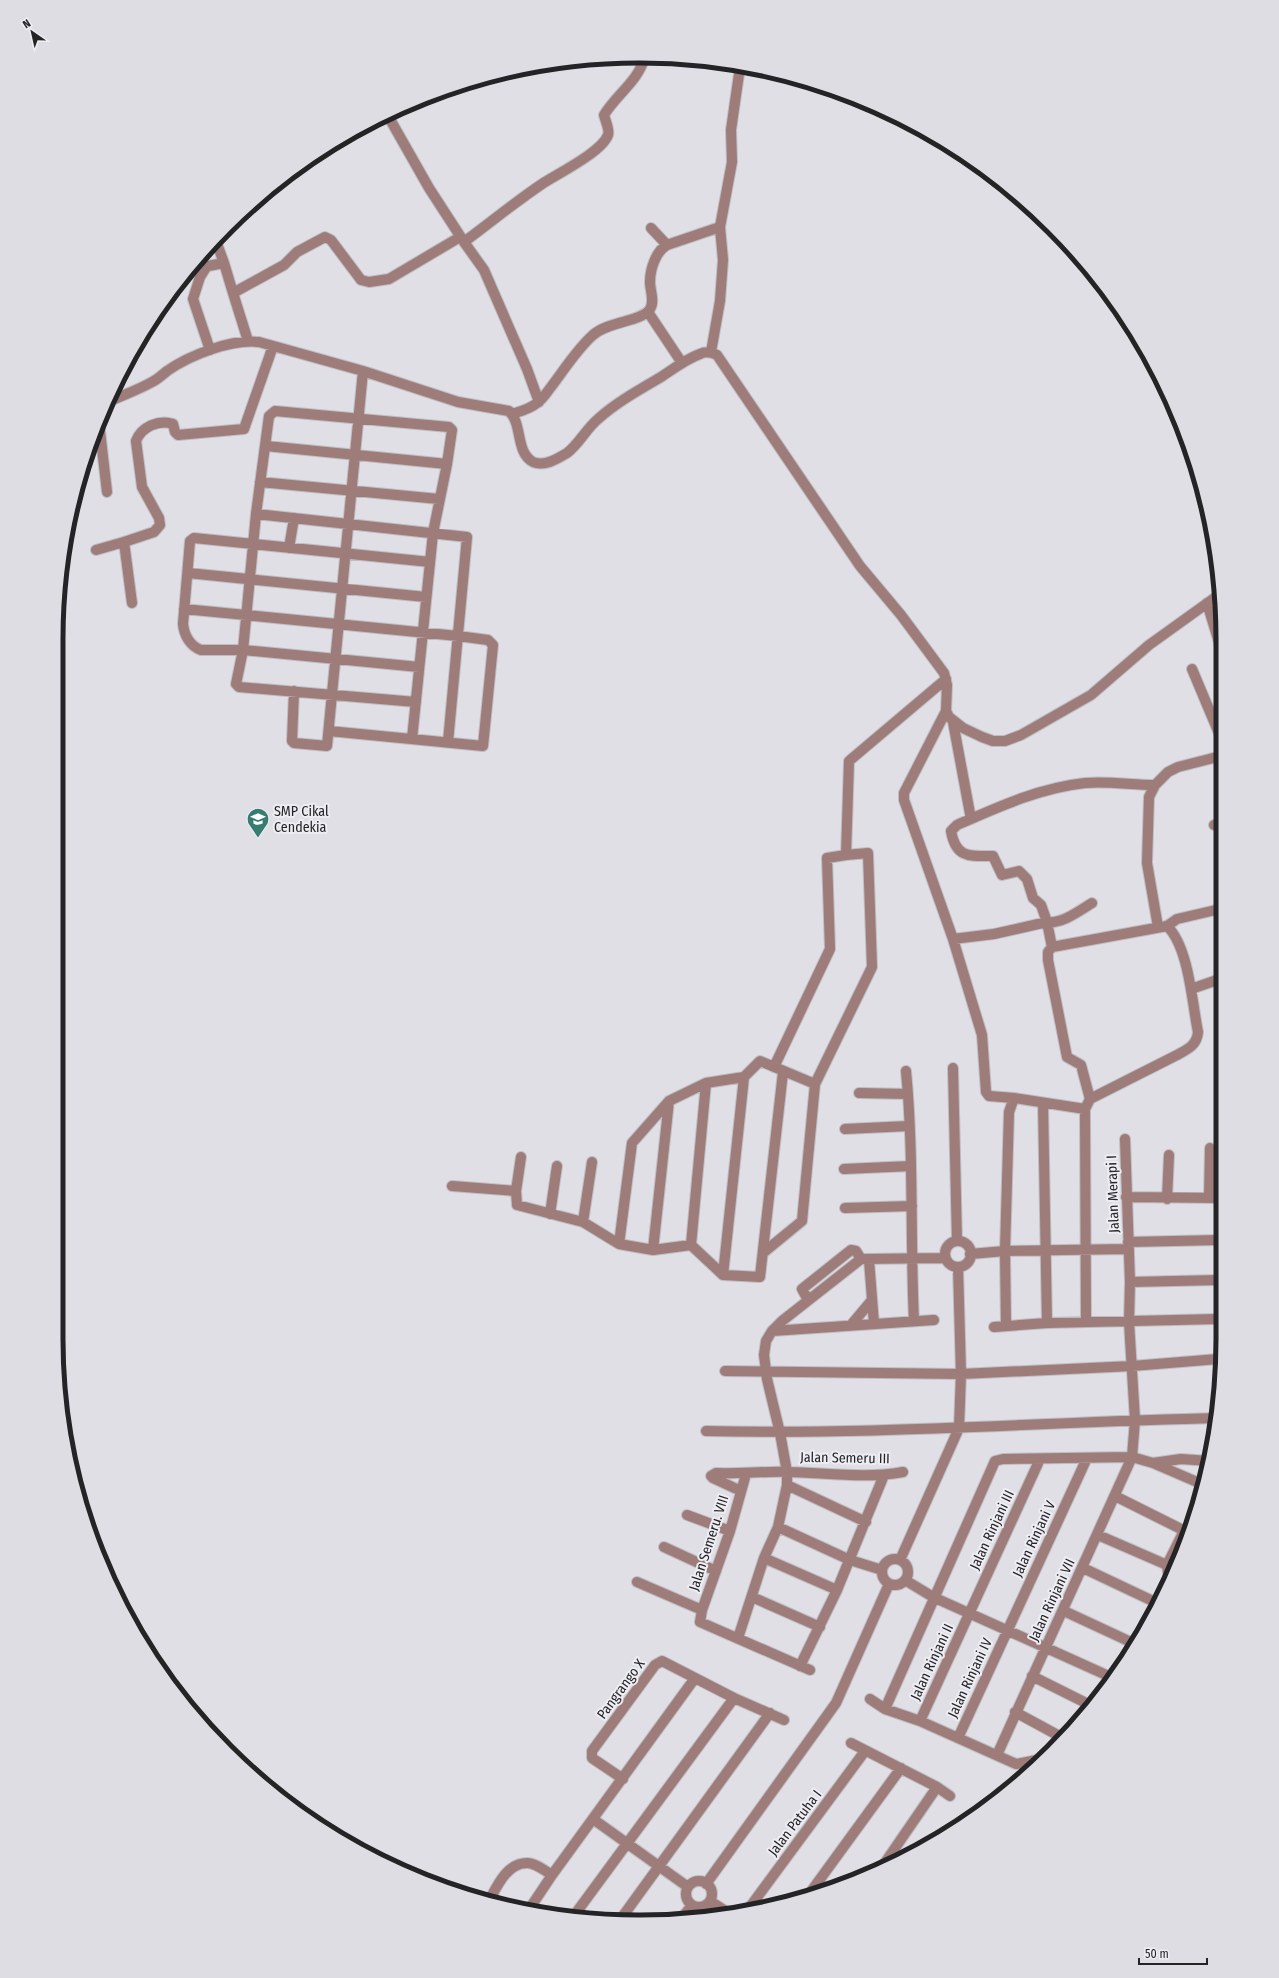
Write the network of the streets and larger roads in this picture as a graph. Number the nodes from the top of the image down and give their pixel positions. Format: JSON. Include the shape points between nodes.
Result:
{"nodes":[{"id":1,"x":643,"y":63,"type":"edge"},
{"id":2,"x":737,"y":72,"type":"edge"},
{"id":3,"x":390,"y":120,"type":"edge"},
{"id":4,"x":720,"y":227,"type":"junction"},
{"id":5,"x":651,"y":228,"type":"dead end"},
{"id":6,"x":462,"y":240,"type":"junction"},
{"id":7,"x":667,"y":245,"type":"junction"},
{"id":8,"x":218,"y":247,"type":"edge"},
{"id":9,"x":224,"y":263,"type":"junction"},
{"id":10,"x":233,"y":293,"type":"junction"},
{"id":11,"x":648,"y":312,"type":"junction"},
{"id":12,"x":248,"y":341,"type":"junction"},
{"id":13,"x":273,"y":346,"type":"junction"},
{"id":14,"x":210,"y":350,"type":"junction"},
{"id":15,"x":711,"y":352,"type":"junction"},
{"id":16,"x":682,"y":363,"type":"junction"},
{"id":17,"x":363,"y":371,"type":"junction"},
{"id":18,"x":116,"y":399,"type":"edge"},
{"id":19,"x":539,"y":402,"type":"junction"},
{"id":20,"x":512,"y":414,"type":"junction"},
{"id":21,"x":359,"y":418,"type":"junction"},
{"id":22,"x":101,"y":436,"type":"edge"},
{"id":23,"x":266,"y":446,"type":"junction"},
{"id":24,"x":356,"y":453,"type":"junction"},
{"id":25,"x":447,"y":464,"type":"junction"},
{"id":26,"x":260,"y":482,"type":"junction"},
{"id":27,"x":352,"y":491,"type":"junction"},
{"id":28,"x":107,"y":492,"type":"dead end"},
{"id":29,"x":439,"y":499,"type":"junction"},
{"id":30,"x":256,"y":514,"type":"junction"},
{"id":31,"x":294,"y":518,"type":"junction"},
{"id":32,"x":349,"y":524,"type":"junction"},
{"id":33,"x":433,"y":533,"type":"junction"},
{"id":34,"x":124,"y":542,"type":"junction"},
{"id":35,"x":253,"y":545,"type":"junction"},
{"id":36,"x":289,"y":548,"type":"junction"},
{"id":37,"x":96,"y":550,"type":"dead end"},
{"id":38,"x":346,"y":554,"type":"junction"},
{"id":39,"x":430,"y":562,"type":"junction"},
{"id":40,"x":188,"y":573,"type":"junction"},
{"id":41,"x":249,"y":580,"type":"junction"},
{"id":42,"x":343,"y":589,"type":"junction"},
{"id":43,"x":426,"y":597,"type":"junction"},
{"id":44,"x":1215,"y":598,"type":"edge"},
{"id":45,"x":132,"y":603,"type":"dead end"},
{"id":46,"x":1207,"y":604,"type":"junction"},
{"id":47,"x":184,"y":609,"type":"junction"},
{"id":48,"x":246,"y":615,"type":"junction"},
{"id":49,"x":339,"y":624,"type":"junction"},
{"id":50,"x":423,"y":632,"type":"junction"},
{"id":51,"x":1216,"y":632,"type":"edge"},
{"id":52,"x":458,"y":636,"type":"junction"},
{"id":53,"x":242,"y":650,"type":"junction"},
{"id":54,"x":336,"y":659,"type":"junction"},
{"id":55,"x":419,"y":667,"type":"junction"},
{"id":56,"x":1192,"y":668,"type":"dead end"},
{"id":57,"x":946,"y":679,"type":"junction"},
{"id":58,"x":294,"y":691,"type":"junction"},
{"id":59,"x":332,"y":694,"type":"junction"},
{"id":60,"x":416,"y":702,"type":"junction"},
{"id":61,"x":946,"y":711,"type":"junction"},
{"id":62,"x":953,"y":722,"type":"junction"},
{"id":63,"x":1216,"y":726,"type":"edge"},
{"id":64,"x":329,"y":731,"type":"junction"},
{"id":65,"x":412,"y":739,"type":"junction"},
{"id":66,"x":448,"y":742,"type":"junction"},
{"id":67,"x":1216,"y":757,"type":"edge"},
{"id":68,"x":1155,"y":785,"type":"junction"},
{"id":69,"x":971,"y":819,"type":"junction"},
{"id":70,"x":846,"y":855,"type":"junction"},
{"id":71,"x":1092,"y":903,"type":"dead end"},
{"id":72,"x":1216,"y":910,"type":"edge"},
{"id":73,"x":1047,"y":922,"type":"junction"},
{"id":74,"x":1162,"y":926,"type":"junction"},
{"id":75,"x":953,"y":939,"type":"junction"},
{"id":76,"x":1052,"y":947,"type":"junction"},
{"id":77,"x":1216,"y":980,"type":"edge"},
{"id":78,"x":1191,"y":989,"type":"junction"},
{"id":79,"x":774,"y":1066,"type":"junction"},
{"id":80,"x":953,"y":1068,"type":"dead end"},
{"id":81,"x":906,"y":1071,"type":"dead end"},
{"id":82,"x":783,"y":1072,"type":"junction"},
{"id":83,"x":744,"y":1077,"type":"junction"},
{"id":84,"x":706,"y":1083,"type":"junction"},
{"id":85,"x":815,"y":1084,"type":"junction"},
{"id":86,"x":859,"y":1093,"type":"dead end"},
{"id":87,"x":908,"y":1094,"type":"junction"},
{"id":88,"x":1014,"y":1098,"type":"junction"},
{"id":89,"x":1090,"y":1099,"type":"junction"},
{"id":90,"x":669,"y":1101,"type":"junction"},
{"id":91,"x":1044,"y":1103,"type":"junction"},
{"id":92,"x":1085,"y":1109,"type":"junction"},
{"id":93,"x":909,"y":1126,"type":"junction"},
{"id":94,"x":845,"y":1129,"type":"dead end"},
{"id":95,"x":1125,"y":1139,"type":"dead end"},
{"id":96,"x":1210,"y":1148,"type":"dead end"},
{"id":97,"x":1169,"y":1155,"type":"dead end"},
{"id":98,"x":521,"y":1157,"type":"dead end"},
{"id":99,"x":592,"y":1162,"type":"dead end"},
{"id":100,"x":557,"y":1166,"type":"dead end"},
{"id":101,"x":911,"y":1166,"type":"junction"},
{"id":102,"x":844,"y":1169,"type":"dead end"},
{"id":103,"x":452,"y":1186,"type":"dead end"},
{"id":104,"x":516,"y":1191,"type":"junction"},
{"id":105,"x":1126,"y":1197,"type":"junction"},
{"id":106,"x":1214,"y":1198,"type":"edge"},
{"id":107,"x":1166,"y":1199,"type":"junction"},
{"id":108,"x":912,"y":1206,"type":"junction"},
{"id":109,"x":845,"y":1208,"type":"dead end"},
{"id":110,"x":550,"y":1214,"type":"junction"},
{"id":111,"x":583,"y":1222,"type":"junction"},
{"id":112,"x":1216,"y":1240,"type":"edge"},
{"id":113,"x":957,"y":1241,"type":"junction"},
{"id":114,"x":618,"y":1244,"type":"junction"},
{"id":115,"x":690,"y":1245,"type":"junction"},
{"id":116,"x":1128,"y":1246,"type":"junction"},
{"id":117,"x":1046,"y":1249,"type":"junction"},
{"id":118,"x":653,"y":1250,"type":"junction"},
{"id":119,"x":1005,"y":1250,"type":"junction"},
{"id":120,"x":1086,"y":1250,"type":"junction"},
{"id":121,"x":763,"y":1252,"type":"junction"},
{"id":122,"x":970,"y":1254,"type":"junction"},
{"id":123,"x":910,"y":1258,"type":"junction"},
{"id":124,"x":945,"y":1258,"type":"junction"},
{"id":125,"x":865,"y":1259,"type":"junction"},
{"id":126,"x":958,"y":1267,"type":"junction"},
{"id":127,"x":723,"y":1274,"type":"junction"},
{"id":128,"x":1216,"y":1280,"type":"edge"},
{"id":129,"x":1130,"y":1282,"type":"junction"},
{"id":130,"x":872,"y":1300,"type":"junction"},
{"id":131,"x":1216,"y":1319,"type":"edge"},
{"id":132,"x":934,"y":1320,"type":"dead end"},
{"id":133,"x":914,"y":1321,"type":"junction"},
{"id":134,"x":1086,"y":1322,"type":"junction"},
{"id":135,"x":1129,"y":1322,"type":"junction"},
{"id":136,"x":1047,"y":1323,"type":"junction"},
{"id":137,"x":874,"y":1324,"type":"junction"},
{"id":138,"x":851,"y":1325,"type":"junction"},
{"id":139,"x":1006,"y":1326,"type":"junction"},
{"id":140,"x":994,"y":1327,"type":"dead end"},
{"id":141,"x":772,"y":1330,"type":"junction"},
{"id":142,"x":1215,"y":1359,"type":"edge"},
{"id":143,"x":1132,"y":1366,"type":"junction"},
{"id":144,"x":766,"y":1370,"type":"junction"},
{"id":145,"x":725,"y":1371,"type":"dead end"},
{"id":146,"x":961,"y":1374,"type":"junction"},
{"id":147,"x":1210,"y":1418,"type":"edge"},
{"id":148,"x":1135,"y":1420,"type":"junction"},
{"id":149,"x":960,"y":1428,"type":"junction"},
{"id":150,"x":706,"y":1431,"type":"dead end"},
{"id":151,"x":780,"y":1432,"type":"junction"},
{"id":152,"x":1132,"y":1457,"type":"junction"},
{"id":153,"x":1087,"y":1458,"type":"junction"},
{"id":154,"x":1040,"y":1459,"type":"junction"},
{"id":155,"x":1203,"y":1461,"type":"edge"},
{"id":156,"x":1153,"y":1462,"type":"junction"},
{"id":157,"x":787,"y":1472,"type":"junction"},
{"id":158,"x":903,"y":1472,"type":"dead end"},
{"id":159,"x":746,"y":1474,"type":"junction"},
{"id":160,"x":884,"y":1475,"type":"junction"},
{"id":161,"x":1197,"y":1482,"type":"edge"},
{"id":162,"x":787,"y":1485,"type":"junction"},
{"id":163,"x":741,"y":1491,"type":"junction"},
{"id":164,"x":1115,"y":1496,"type":"junction"},
{"id":165,"x":687,"y":1515,"type":"dead end"},
{"id":166,"x":866,"y":1522,"type":"junction"},
{"id":167,"x":778,"y":1527,"type":"junction"},
{"id":168,"x":1183,"y":1530,"type":"edge"},
{"id":169,"x":730,"y":1531,"type":"junction"},
{"id":170,"x":1098,"y":1535,"type":"junction"},
{"id":171,"x":1178,"y":1543,"type":"edge"},
{"id":172,"x":664,"y":1547,"type":"dead end"},
{"id":173,"x":764,"y":1558,"type":"junction"},
{"id":174,"x":850,"y":1560,"type":"junction"},
{"id":175,"x":900,"y":1560,"type":"junction"},
{"id":176,"x":1167,"y":1565,"type":"junction"},
{"id":177,"x":1083,"y":1568,"type":"junction"},
{"id":178,"x":1168,"y":1569,"type":"edge"},
{"id":179,"x":882,"y":1570,"type":"junction"},
{"id":180,"x":716,"y":1571,"type":"junction"},
{"id":181,"x":905,"y":1580,"type":"junction"},
{"id":182,"x":637,"y":1582,"type":"dead end"},
{"id":183,"x":889,"y":1584,"type":"junction"},
{"id":184,"x":837,"y":1590,"type":"junction"},
{"id":185,"x":752,"y":1597,"type":"junction"},
{"id":186,"x":933,"y":1597,"type":"junction"},
{"id":187,"x":1153,"y":1601,"type":"edge"},
{"id":188,"x":702,"y":1610,"type":"junction"},
{"id":189,"x":1064,"y":1611,"type":"junction"},
{"id":190,"x":969,"y":1614,"type":"junction"},
{"id":191,"x":820,"y":1627,"type":"junction"},
{"id":192,"x":1007,"y":1631,"type":"junction"},
{"id":193,"x":738,"y":1638,"type":"junction"},
{"id":194,"x":1130,"y":1642,"type":"edge"},
{"id":195,"x":1045,"y":1646,"type":"junction"},
{"id":196,"x":800,"y":1666,"type":"junction"},
{"id":197,"x":810,"y":1670,"type":"dead end"},
{"id":198,"x":1032,"y":1676,"type":"junction"},
{"id":199,"x":1107,"y":1676,"type":"edge"},
{"id":200,"x":695,"y":1678,"type":"junction"},
{"id":201,"x":734,"y":1698,"type":"junction"},
{"id":202,"x":870,"y":1700,"type":"dead end"},
{"id":203,"x":1086,"y":1703,"type":"edge"},
{"id":204,"x":885,"y":1708,"type":"junction"},
{"id":205,"x":1015,"y":1712,"type":"junction"},
{"id":206,"x":770,"y":1713,"type":"junction"},
{"id":207,"x":784,"y":1720,"type":"dead end"},
{"id":208,"x":920,"y":1721,"type":"junction"},
{"id":209,"x":1058,"y":1735,"type":"edge"},
{"id":210,"x":958,"y":1738,"type":"junction"},
{"id":211,"x":851,"y":1743,"type":"dead end"},
{"id":212,"x":865,"y":1751,"type":"junction"},
{"id":213,"x":997,"y":1755,"type":"junction"},
{"id":214,"x":1031,"y":1761,"type":"edge"},
{"id":215,"x":901,"y":1768,"type":"junction"},
{"id":216,"x":623,"y":1779,"type":"junction"},
{"id":217,"x":937,"y":1786,"type":"junction"},
{"id":218,"x":950,"y":1796,"type":"dead end"},
{"id":219,"x":593,"y":1819,"type":"junction"},
{"id":220,"x":626,"y":1844,"type":"junction"},
{"id":221,"x":888,"y":1858,"type":"edge"},
{"id":222,"x":658,"y":1868,"type":"junction"},
{"id":223,"x":552,"y":1875,"type":"junction"},
{"id":224,"x":706,"y":1884,"type":"junction"},
{"id":225,"x":688,"y":1887,"type":"junction"},
{"id":226,"x":814,"y":1887,"type":"edge"},
{"id":227,"x":492,"y":1895,"type":"edge"},
{"id":228,"x":710,"y":1901,"type":"junction"},
{"id":229,"x":752,"y":1904,"type":"edge"},
{"id":230,"x":532,"y":1905,"type":"edge"},
{"id":231,"x":692,"y":1905,"type":"junction"},
{"id":232,"x":722,"y":1909,"type":"edge"},
{"id":233,"x":577,"y":1911,"type":"edge"},
{"id":234,"x":686,"y":1913,"type":"edge"},
{"id":235,"x":624,"y":1915,"type":"edge"}],
"edges":[{"from":1,"to":6,"type":"street","via":[[604,115],[609,132],[607,138],[570,168]]},
{"from":2,"to":4,"type":"street","via":[[731,130],[732,162]]},
{"from":3,"to":6,"type":"street"},
{"from":4,"to":7,"type":"street"},
{"from":4,"to":15,"type":"street","via":[[722,283]]},
{"from":5,"to":7,"type":"street"},
{"from":6,"to":10,"type":"street","via":[[389,279],[369,282],[361,280],[331,240],[325,237],[297,252],[284,265]]},
{"from":6,"to":19,"type":"street","via":[[495,290]]},
{"from":7,"to":11,"type":"street","via":[[662,248],[654,265],[650,282],[652,300]]},
{"from":8,"to":9,"type":"street"},
{"from":9,"to":10,"type":"street"},
{"from":9,"to":14,"type":"street","via":[[205,269],[193,299]]},
{"from":10,"to":12,"type":"street"},
{"from":11,"to":16,"type":"street"},
{"from":11,"to":19,"type":"street","via":[[637,318],[603,327],[592,335]]},
{"from":12,"to":13,"type":"street"},
{"from":12,"to":14,"type":"street"},
{"from":13,"to":17,"type":"street"},
{"from":13,"to":34,"type":"street","via":[[244,429],[178,435],[173,424],[164,422],[141,430],[136,441],[142,487],[159,518],[160,525],[154,532]]},
{"from":14,"to":18,"type":"street","via":[[167,371],[132,393]]},
{"from":15,"to":16,"type":"street","via":[[700,354]]},
{"from":15,"to":57,"type":"street","via":[[717,355],[860,566],[920,640]]},
{"from":16,"to":20,"type":"street","via":[[614,405],[596,420],[567,452],[546,464],[533,462],[524,452]]},
{"from":17,"to":20,"type":"street","via":[[458,402],[502,409]]},
{"from":17,"to":21,"type":"street"},
{"from":19,"to":20,"type":"street"},
{"from":21,"to":23,"type":"street","via":[[275,411],[269,416]]},
{"from":21,"to":24,"type":"street"},
{"from":21,"to":25,"type":"street","via":[[451,428]]},
{"from":22,"to":28,"type":"street"},
{"from":23,"to":24,"type":"street"},
{"from":23,"to":26,"type":"street"},
{"from":24,"to":25,"type":"street"},
{"from":24,"to":27,"type":"street"},
{"from":25,"to":29,"type":"street"},
{"from":26,"to":27,"type":"street"},
{"from":26,"to":30,"type":"street"},
{"from":27,"to":29,"type":"street"},
{"from":27,"to":32,"type":"street"},
{"from":29,"to":33,"type":"street"},
{"from":30,"to":31,"type":"street"},
{"from":30,"to":35,"type":"street"},
{"from":31,"to":32,"type":"street"},
{"from":31,"to":36,"type":"street"},
{"from":32,"to":33,"type":"street"},
{"from":32,"to":38,"type":"street"},
{"from":33,"to":39,"type":"street"},
{"from":33,"to":52,"type":"street","via":[[468,537]]},
{"from":34,"to":37,"type":"street"},
{"from":34,"to":45,"type":"street"},
{"from":35,"to":36,"type":"street"},
{"from":35,"to":40,"type":"street","via":[[192,539]]},
{"from":35,"to":41,"type":"street"},
{"from":36,"to":38,"type":"street"},
{"from":38,"to":39,"type":"street"},
{"from":38,"to":42,"type":"street"},
{"from":39,"to":43,"type":"street"},
{"from":40,"to":41,"type":"street"},
{"from":40,"to":47,"type":"street"},
{"from":41,"to":42,"type":"street"},
{"from":41,"to":48,"type":"street"},
{"from":42,"to":43,"type":"street"},
{"from":42,"to":49,"type":"street"},
{"from":43,"to":50,"type":"street"},
{"from":44,"to":46,"type":"street"},
{"from":46,"to":51,"type":"street"},
{"from":46,"to":62,"type":"street","via":[[1148,645],[1091,695],[1021,735],[1005,741],[993,741],[973,734]]},
{"from":47,"to":48,"type":"street"},
{"from":47,"to":53,"type":"street","via":[[183,629],[190,644],[195,648]]},
{"from":48,"to":49,"type":"street"},
{"from":48,"to":53,"type":"street"},
{"from":49,"to":50,"type":"street"},
{"from":49,"to":54,"type":"street"},
{"from":50,"to":52,"type":"street"},
{"from":50,"to":55,"type":"street"},
{"from":52,"to":66,"type":"street"},
{"from":52,"to":66,"type":"street","via":[[488,640],[493,645],[484,745],[481,747]]},
{"from":53,"to":54,"type":"street"},
{"from":53,"to":58,"type":"street","via":[[236,684],[239,687]]},
{"from":54,"to":55,"type":"street"},
{"from":54,"to":59,"type":"street"},
{"from":55,"to":60,"type":"street"},
{"from":56,"to":63,"type":"street"},
{"from":57,"to":61,"type":"street"},
{"from":57,"to":70,"type":"street","via":[[849,761]]},
{"from":58,"to":59,"type":"street"},
{"from":58,"to":64,"type":"street","via":[[293,742],[324,747],[328,743]]},
{"from":59,"to":60,"type":"street"},
{"from":59,"to":64,"type":"street"},
{"from":60,"to":65,"type":"street"},
{"from":61,"to":62,"type":"street"},
{"from":61,"to":75,"type":"street","via":[[904,793],[904,800]]},
{"from":62,"to":69,"type":"street"},
{"from":64,"to":65,"type":"street"},
{"from":65,"to":66,"type":"street"},
{"from":67,"to":68,"type":"street","via":[[1178,767],[1168,772]]},
{"from":68,"to":69,"type":"street","via":[[1086,783],[1065,786],[1014,800]]},
{"from":68,"to":74,"type":"street","via":[[1149,797],[1147,863]]},
{"from":69,"to":73,"type":"street","via":[[957,825],[951,832],[958,851],[968,856],[993,856],[1002,875],[1019,870],[1027,879],[1033,898],[1041,905]]},
{"from":70,"to":79,"type":"street","via":[[827,858],[830,950]]},
{"from":70,"to":85,"type":"street","via":[[868,853],[872,967]]},
{"from":71,"to":73,"type":"street","via":[[1053,923]]},
{"from":72,"to":74,"type":"street","via":[[1178,918]]},
{"from":73,"to":75,"type":"street","via":[[994,934]]},
{"from":73,"to":76,"type":"street"},
{"from":74,"to":76,"type":"street"},
{"from":74,"to":78,"type":"street","via":[[1173,933],[1182,953]]},
{"from":75,"to":88,"type":"street","via":[[982,1035],[986,1092],[989,1096]]},
{"from":76,"to":89,"type":"street","via":[[1048,952],[1048,960],[1067,1057],[1081,1065]]},
{"from":77,"to":78,"type":"street"},
{"from":78,"to":89,"type":"street","via":[[1198,1032],[1197,1040],[1191,1047]]},
{"from":79,"to":82,"type":"street"},
{"from":79,"to":83,"type":"street","via":[[760,1061]]},
{"from":80,"to":113,"type":"street"},
{"from":81,"to":87,"type":"street"},
{"from":82,"to":85,"type":"street"},
{"from":82,"to":121,"type":"street"},
{"from":83,"to":84,"type":"street"},
{"from":83,"to":127,"type":"street"},
{"from":84,"to":90,"type":"street"},
{"from":84,"to":115,"type":"street"},
{"from":85,"to":121,"type":"street","via":[[802,1220]]},
{"from":86,"to":87,"type":"street","via":[[870,1089]]},
{"from":87,"to":93,"type":"street"},
{"from":88,"to":91,"type":"street"},
{"from":88,"to":119,"type":"street","via":[[1008,1112]]},
{"from":89,"to":92,"type":"street"},
{"from":90,"to":114,"type":"street","via":[[632,1143]]},
{"from":90,"to":118,"type":"street"},
{"from":91,"to":92,"type":"street"},
{"from":91,"to":117,"type":"street"},
{"from":92,"to":120,"type":"street"},
{"from":93,"to":94,"type":"street"},
{"from":93,"to":101,"type":"street"},
{"from":95,"to":105,"type":"street","name":"Jalan Merapi I"},
{"from":96,"to":106,"type":"street"},
{"from":97,"to":107,"type":"street"},
{"from":98,"to":104,"type":"street"},
{"from":99,"to":111,"type":"street"},
{"from":100,"to":110,"type":"street"},
{"from":101,"to":102,"type":"street"},
{"from":101,"to":108,"type":"street"},
{"from":103,"to":104,"type":"street"},
{"from":104,"to":110,"type":"street","via":[[517,1205]]},
{"from":105,"to":107,"type":"street"},
{"from":105,"to":116,"type":"street","name":"Jalan Merapi I"},
{"from":106,"to":107,"type":"street"},
{"from":108,"to":109,"type":"street"},
{"from":108,"to":123,"type":"street"},
{"from":110,"to":111,"type":"street"},
{"from":111,"to":114,"type":"street"},
{"from":112,"to":116,"type":"street"},
{"from":113,"to":122,"type":"street","via":[[964,1243]]},
{"from":113,"to":124,"type":"street","via":[[946,1248]]},
{"from":114,"to":118,"type":"street"},
{"from":115,"to":118,"type":"street"},
{"from":115,"to":127,"type":"street"},
{"from":116,"to":120,"type":"street"},
{"from":116,"to":129,"type":"street","name":"Jalan Merapi I"},
{"from":117,"to":119,"type":"street"},
{"from":117,"to":120,"type":"street"},
{"from":117,"to":136,"type":"street"},
{"from":119,"to":122,"type":"street"},
{"from":119,"to":139,"type":"street"},
{"from":120,"to":134,"type":"street"},
{"from":121,"to":127,"type":"street","via":[[760,1277]]},
{"from":122,"to":126,"type":"street","via":[[969,1260]]},
{"from":123,"to":124,"type":"street"},
{"from":123,"to":125,"type":"street"},
{"from":123,"to":133,"type":"street"},
{"from":124,"to":126,"type":"street","via":[[951,1266]]},
{"from":125,"to":130,"type":"street"},
{"from":125,"to":141,"type":"street"},
{"from":126,"to":146,"type":"street"},
{"from":128,"to":129,"type":"street"},
{"from":129,"to":135,"type":"street","name":"Jalan Merapi I"},
{"from":130,"to":137,"type":"street"},
{"from":130,"to":138,"type":"street"},
{"from":131,"to":135,"type":"street"},
{"from":132,"to":133,"type":"street"},
{"from":133,"to":137,"type":"street"},
{"from":134,"to":135,"type":"street"},
{"from":134,"to":136,"type":"street"},
{"from":135,"to":143,"type":"street","name":"Jalan Merapi I"},
{"from":136,"to":139,"type":"street"},
{"from":137,"to":138,"type":"street"},
{"from":138,"to":141,"type":"street"},
{"from":139,"to":140,"type":"street"},
{"from":141,"to":144,"type":"street","via":[[766,1341]]},
{"from":142,"to":143,"type":"street"},
{"from":143,"to":146,"type":"street"},
{"from":143,"to":148,"type":"street","name":"Jalan Rinjani VII"},
{"from":144,"to":145,"type":"street"},
{"from":144,"to":146,"type":"street"},
{"from":144,"to":151,"type":"street"},
{"from":146,"to":149,"type":"street"},
{"from":147,"to":148,"type":"street"},
{"from":148,"to":149,"type":"street"},
{"from":148,"to":152,"type":"street","name":"Jalan Rinjani VII"},
{"from":149,"to":151,"type":"street"},
{"from":149,"to":175,"type":"street"},
{"from":150,"to":151,"type":"street"},
{"from":151,"to":157,"type":"street"},
{"from":152,"to":153,"type":"street"},
{"from":152,"to":156,"type":"street"},
{"from":152,"to":164,"type":"street","name":"Jalan Rinjani VII"},
{"from":153,"to":154,"type":"street"},
{"from":153,"to":192,"type":"street","name":"Jalan Rinjani V"},
{"from":154,"to":186,"type":"street","via":[[994,1461]]},
{"from":154,"to":190,"type":"street","name":"Jalan Rinjani III"},
{"from":155,"to":156,"type":"street","via":[[1181,1459]]},
{"from":156,"to":161,"type":"street"},
{"from":157,"to":159,"type":"street","name":"Jalan Semeru III"},
{"from":157,"to":160,"type":"street","name":"Jalan Semeru III"},
{"from":157,"to":162,"type":"street"},
{"from":158,"to":160,"type":"street","name":"Jalan Semeru III"},
{"from":159,"to":163,"type":"street","name":"Jalan Semeru. VIII"},
{"from":159,"to":163,"type":"street","name":"Jalan Semeru III","via":[[716,1473],[711,1476]]},
{"from":160,"to":166,"type":"street"},
{"from":162,"to":166,"type":"street"},
{"from":162,"to":167,"type":"street"},
{"from":163,"to":169,"type":"street","name":"Jalan Semeru. VIII"},
{"from":164,"to":168,"type":"street"},
{"from":164,"to":170,"type":"street","name":"Jalan Rinjani VII"},
{"from":165,"to":169,"type":"street"},
{"from":166,"to":174,"type":"street"},
{"from":167,"to":173,"type":"street"},
{"from":167,"to":174,"type":"street"},
{"from":169,"to":180,"type":"street","name":"Jalan Semeru. VIII"},
{"from":170,"to":176,"type":"street"},
{"from":170,"to":177,"type":"street","name":"Jalan Rinjani VII"},
{"from":171,"to":176,"type":"street"},
{"from":172,"to":180,"type":"street"},
{"from":173,"to":184,"type":"street"},
{"from":173,"to":185,"type":"street"},
{"from":174,"to":179,"type":"street"},
{"from":174,"to":184,"type":"street"},
{"from":175,"to":179,"type":"street","via":[[887,1562]]},
{"from":175,"to":181,"type":"street","via":[[908,1571]]},
{"from":176,"to":178,"type":"street"},
{"from":177,"to":187,"type":"street"},
{"from":177,"to":189,"type":"street","name":"Jalan Rinjani VII"},
{"from":179,"to":183,"type":"street","via":[[884,1580]]},
{"from":180,"to":188,"type":"street","name":"Jalan Semeru. VIII"},
{"from":181,"to":183,"type":"street","via":[[896,1585]]},
{"from":181,"to":186,"type":"street"},
{"from":182,"to":188,"type":"street"},
{"from":183,"to":224,"type":"street","via":[[836,1703]]},
{"from":184,"to":191,"type":"street"},
{"from":185,"to":191,"type":"street"},
{"from":185,"to":193,"type":"street"},
{"from":186,"to":190,"type":"street"},
{"from":186,"to":204,"type":"street"},
{"from":188,"to":193,"type":"street","name":"Jalan Semeru. VIII","via":[[700,1622]]},
{"from":189,"to":194,"type":"street"},
{"from":189,"to":195,"type":"street","name":"Jalan Rinjani VII"},
{"from":190,"to":192,"type":"street"},
{"from":190,"to":208,"type":"street","name":"Jalan Rinjani II"},
{"from":191,"to":196,"type":"street"},
{"from":192,"to":195,"type":"street"},
{"from":192,"to":210,"type":"street","name":"Jalan Rinjani IV"},
{"from":193,"to":196,"type":"street"},
{"from":195,"to":198,"type":"street","name":"Jalan Rinjani VII"},
{"from":195,"to":199,"type":"street"},
{"from":196,"to":197,"type":"street"},
{"from":198,"to":203,"type":"street"},
{"from":198,"to":205,"type":"street","name":"Jalan Rinjani VII"},
{"from":200,"to":201,"type":"street","name":"Pangrango X"},
{"from":200,"to":216,"type":"street"},
{"from":200,"to":216,"type":"street","name":"Pangrango X","via":[[666,1662],[658,1662],[592,1750],[592,1758]]},
{"from":201,"to":206,"type":"street","name":"Pangrango X"},
{"from":201,"to":220,"type":"street"},
{"from":202,"to":204,"type":"street"},
{"from":204,"to":208,"type":"street"},
{"from":205,"to":209,"type":"street"},
{"from":205,"to":213,"type":"street","name":"Jalan Rinjani VII"},
{"from":206,"to":207,"type":"street","name":"Pangrango X"},
{"from":206,"to":222,"type":"street"},
{"from":208,"to":210,"type":"street"},
{"from":210,"to":213,"type":"street"},
{"from":211,"to":212,"type":"street"},
{"from":212,"to":215,"type":"street"},
{"from":212,"to":229,"type":"street","name":"Jalan Patuha I"},
{"from":213,"to":214,"type":"street","via":[[1016,1764]]},
{"from":215,"to":217,"type":"street"},
{"from":215,"to":226,"type":"street"},
{"from":216,"to":219,"type":"street"},
{"from":217,"to":218,"type":"street"},
{"from":217,"to":221,"type":"street"},
{"from":219,"to":220,"type":"street"},
{"from":219,"to":223,"type":"street"},
{"from":220,"to":222,"type":"street"},
{"from":220,"to":233,"type":"street"},
{"from":222,"to":225,"type":"street"},
{"from":222,"to":235,"type":"street"},
{"from":223,"to":227,"type":"street","via":[[534,1865],[526,1863],[517,1866],[500,1880]]},
{"from":223,"to":230,"type":"street"},
{"from":224,"to":225,"type":"street","via":[[700,1881]]},
{"from":224,"to":228,"type":"street","via":[[712,1895]]},
{"from":225,"to":231,"type":"street","via":[[687,1900]]},
{"from":228,"to":231,"type":"street","via":[[704,1906]]},
{"from":228,"to":232,"type":"street"},
{"from":231,"to":234,"type":"street"}]}
